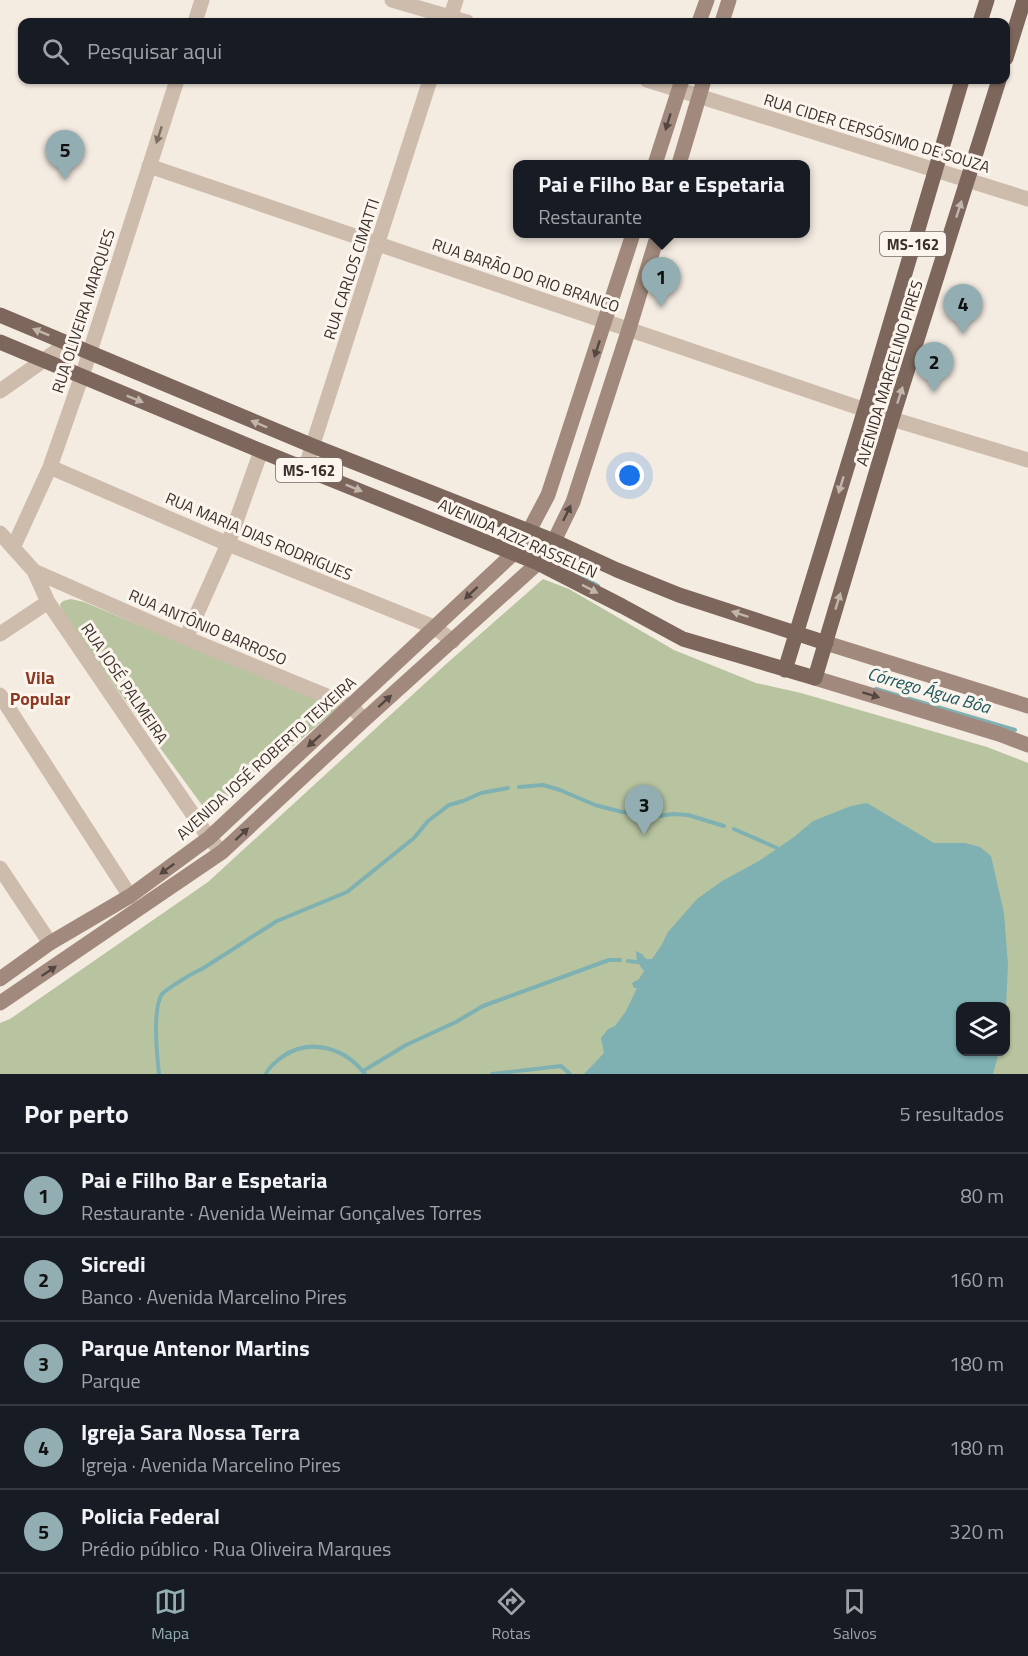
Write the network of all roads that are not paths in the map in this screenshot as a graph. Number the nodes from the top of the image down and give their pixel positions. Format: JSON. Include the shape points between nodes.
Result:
{"nodes":[{"id":1,"x":202,"y":0,"type":"edge"},
{"id":2,"x":392,"y":0,"type":"edge"},
{"id":3,"x":456,"y":0,"type":"edge"},
{"id":4,"x":707,"y":0,"type":"edge"},
{"id":5,"x":729,"y":0,"type":"edge"},
{"id":6,"x":987,"y":0,"type":"edge"},
{"id":7,"x":1024,"y":0,"type":"edge"},
{"id":8,"x":196,"y":18,"type":"edge"},
{"id":9,"x":443,"y":18,"type":"edge"},
{"id":10,"x":450,"y":18,"type":"edge"},
{"id":11,"x":700,"y":18,"type":"edge"},
{"id":12,"x":723,"y":18,"type":"edge"},
{"id":13,"x":981,"y":18,"type":"edge"},
{"id":14,"x":1010,"y":43,"type":"edge"},
{"id":15,"x":176,"y":84,"type":"edge"},
{"id":16,"x":429,"y":84,"type":"edge"},
{"id":17,"x":680,"y":84,"type":"edge"},
{"id":18,"x":703,"y":84,"type":"edge"},
{"id":19,"x":961,"y":84,"type":"edge"},
{"id":20,"x":998,"y":84,"type":"edge"},
{"id":21,"x":699,"y":96,"type":"junction"},
{"id":22,"x":657,"y":160,"type":"edge"},
{"id":23,"x":680,"y":160,"type":"edge"},
{"id":24,"x":149,"y":166,"type":"junction"},
{"id":25,"x":935,"y":170,"type":"junction"},
{"id":26,"x":968,"y":180,"type":"junction"},
{"id":27,"x":1028,"y":199,"type":"edge"},
{"id":28,"x":632,"y":238,"type":"edge"},
{"id":29,"x":657,"y":238,"type":"edge"},
{"id":30,"x":378,"y":244,"type":"junction"},
{"id":31,"x":0,"y":315,"type":"edge"},
{"id":32,"x":606,"y":321,"type":"junction"},
{"id":33,"x":629,"y":329,"type":"junction"},
{"id":34,"x":0,"y":342,"type":"edge"},
{"id":35,"x":68,"y":343,"type":"junction"},
{"id":36,"x":44,"y":361,"type":"junction"},
{"id":37,"x":86,"y":364,"type":"junction"},
{"id":38,"x":0,"y":391,"type":"edge"},
{"id":39,"x":865,"y":409,"type":"junction"},
{"id":40,"x":892,"y":418,"type":"junction"},
{"id":41,"x":313,"y":446,"type":"junction"},
{"id":42,"x":261,"y":451,"type":"junction"},
{"id":43,"x":1028,"y":460,"type":"edge"},
{"id":44,"x":51,"y":467,"type":"junction"},
{"id":45,"x":305,"y":469,"type":"junction"},
{"id":46,"x":529,"y":531,"type":"junction"},
{"id":47,"x":0,"y":533,"type":"edge"},
{"id":48,"x":554,"y":541,"type":"junction"},
{"id":49,"x":228,"y":544,"type":"junction"},
{"id":50,"x":13,"y":548,"type":"junction"},
{"id":51,"x":514,"y":553,"type":"junction"},
{"id":52,"x":538,"y":563,"type":"junction"},
{"id":53,"x":34,"y":571,"type":"junction"},
{"id":54,"x":48,"y":602,"type":"junction"},
{"id":55,"x":434,"y":627,"type":"junction"},
{"id":56,"x":796,"y":633,"type":"junction"},
{"id":57,"x":0,"y":634,"type":"edge"},
{"id":58,"x":186,"y":638,"type":"junction"},
{"id":59,"x":453,"y":641,"type":"junction"},
{"id":60,"x":826,"y":643,"type":"junction"},
{"id":61,"x":785,"y":670,"type":"junction"},
{"id":62,"x":815,"y":678,"type":"junction"},
{"id":63,"x":0,"y":695,"type":"edge"},
{"id":64,"x":351,"y":706,"type":"junction"},
{"id":65,"x":1028,"y":706,"type":"edge"},
{"id":66,"x":364,"y":720,"type":"junction"},
{"id":67,"x":1028,"y":745,"type":"edge"},
{"id":68,"x":209,"y":838,"type":"junction"},
{"id":69,"x":222,"y":852,"type":"junction"},
{"id":70,"x":0,"y":867,"type":"edge"},
{"id":71,"x":130,"y":896,"type":"junction"},
{"id":72,"x":50,"y":943,"type":"junction"},
{"id":73,"x":0,"y":979,"type":"edge"},
{"id":74,"x":0,"y":1003,"type":"edge"}],
"edges":[{"from":1,"to":8,"type":"street"},
{"from":2,"to":9,"type":"street"},
{"from":3,"to":10,"type":"street"},
{"from":4,"to":11,"type":"street"},
{"from":5,"to":12,"type":"street"},
{"from":6,"to":13,"type":"main road"},
{"from":7,"to":14,"type":"main road"},
{"from":15,"to":24,"type":"street","name":"RUA OLIVEIRA MARQUES","one_way":true},
{"from":16,"to":30,"type":"street","name":"RUA CARLOS CIMATTI"},
{"from":17,"to":21,"type":"street","name":"RUA CIDER CERSÓSIMO DE SOUZA"},
{"from":17,"to":22,"type":"street","one_way":true},
{"from":18,"to":21,"type":"street"},
{"from":19,"to":25,"type":"main road","name":"AVENIDA MARCELINO PIRES","number":"MS-162"},
{"from":20,"to":26,"type":"main road","name":"AVENIDA MARCELINO PIRES","number":"MS-162"},
{"from":21,"to":23,"type":"street"},
{"from":21,"to":25,"type":"street","name":"RUA CIDER CERSÓSIMO DE SOUZA"},
{"from":24,"to":30,"type":"street","name":"RUA BARÃO DO RIO BRANCO"},
{"from":24,"to":37,"type":"street","name":"RUA OLIVEIRA MARQUES"},
{"from":25,"to":26,"type":"street","name":"RUA CIDER CERSÓSIMO DE SOUZA"},
{"from":25,"to":39,"type":"main road","name":"AVENIDA MARCELINO PIRES","number":"MS-162"},
{"from":26,"to":27,"type":"street","name":"RUA CIDER CERSÓSIMO DE SOUZA"},
{"from":40,"to":26,"type":"main road","name":"AVENIDA MARCELINO PIRES","number":"MS-162","one_way":true},
{"from":28,"to":32,"type":"street","name":"AVENIDA JOSÉ ROBERTO TEIXEIRA"},
{"from":29,"to":33,"type":"street"},
{"from":30,"to":32,"type":"street","name":"RUA BARÃO DO RIO BRANCO"},
{"from":30,"to":41,"type":"street","name":"RUA CARLOS CIMATTI"},
{"from":35,"to":31,"type":"main road","name":"AVENIDA AZIZ RASSELEN","number":"MS-162","one_way":true},
{"from":32,"to":33,"type":"street","name":"RUA BARÃO DO RIO BRANCO"},
{"from":32,"to":46,"type":"street","name":"AVENIDA JOSÉ ROBERTO TEIXEIRA","one_way":true,"via":[[548,495]]},
{"from":33,"to":39,"type":"street","name":"RUA BARÃO DO RIO BRANCO"},
{"from":48,"to":33,"type":"street","one_way":true,"via":[[573,502]]},
{"from":34,"to":36,"type":"main road","name":"AVENIDA AZIZ RASSELEN","number":"MS-162"},
{"from":35,"to":36,"type":"street"},
{"from":35,"to":37,"type":"main road","name":"AVENIDA AZIZ RASSELEN","number":"MS-162"},
{"from":36,"to":37,"type":"main road","name":"AVENIDA AZIZ RASSELEN","number":"MS-162"},
{"from":36,"to":38,"type":"street"},
{"from":41,"to":37,"type":"main road","name":"AVENIDA AZIZ RASSELEN","number":"MS-162","one_way":true},
{"from":37,"to":42,"type":"main road","name":"AVENIDA AZIZ RASSELEN","number":"MS-162","one_way":true},
{"from":37,"to":44,"type":"street","name":"RUA OLIVEIRA MARQUES"},
{"from":39,"to":40,"type":"street","name":"RUA BARÃO DO RIO BRANCO"},
{"from":39,"to":56,"type":"main road","name":"AVENIDA MARCELINO PIRES","number":"MS-162","one_way":true},
{"from":40,"to":43,"type":"street","name":"RUA BARÃO DO RIO BRANCO"},
{"from":60,"to":40,"type":"main road","name":"AVENIDA MARCELINO PIRES","number":"MS-162","one_way":true},
{"from":41,"to":45,"type":"street","name":"RUA CARLOS CIMATTI"},
{"from":41,"to":46,"type":"main road","name":"AVENIDA AZIZ RASSELEN","number":"MS-162"},
{"from":42,"to":45,"type":"main road","name":"AVENIDA AZIZ RASSELEN","number":"MS-162"},
{"from":42,"to":49,"type":"street"},
{"from":44,"to":49,"type":"street","name":"RUA MARIA DIAS RODRIGUES"},
{"from":44,"to":50,"type":"street","name":"RUA OLIVEIRA MARQUES"},
{"from":45,"to":51,"type":"main road","name":"AVENIDA AZIZ RASSELEN","number":"MS-162","one_way":true},
{"from":46,"to":48,"type":"main road","name":"AVENIDA AZIZ RASSELEN","number":"MS-162"},
{"from":46,"to":51,"type":"street","name":"AVENIDA JOSÉ ROBERTO TEIXEIRA"},
{"from":47,"to":50,"type":"street","name":"RUA JOSÉ PALMEIRA"},
{"from":48,"to":52,"type":"street"},
{"from":56,"to":48,"type":"main road","name":"AVENIDA AZIZ RASSELEN","number":"MS-162","one_way":true,"via":[[679,595]]},
{"from":49,"to":55,"type":"street","name":"RUA MARIA DIAS RODRIGUES"},
{"from":49,"to":58,"type":"street"},
{"from":50,"to":53,"type":"street","name":"RUA JOSÉ PALMEIRA"},
{"from":51,"to":52,"type":"main road","name":"AVENIDA AZIZ RASSELEN","number":"MS-162"},
{"from":51,"to":55,"type":"street","name":"AVENIDA JOSÉ ROBERTO TEIXEIRA","one_way":true},
{"from":52,"to":59,"type":"street"},
{"from":52,"to":61,"type":"main road","name":"AVENIDA AZIZ RASSELEN","number":"MS-162","one_way":true,"via":[[683,639]]},
{"from":53,"to":54,"type":"street","name":"RUA JOSÉ PALMEIRA"},
{"from":53,"to":58,"type":"street","name":"RUA ANTÔNIO BARROSO"},
{"from":54,"to":57,"type":"street"},
{"from":54,"to":68,"type":"street","name":"RUA JOSÉ PALMEIRA"},
{"from":55,"to":59,"type":"street","name":"RUA MARIA DIAS RODRIGUES"},
{"from":55,"to":64,"type":"street","name":"AVENIDA JOSÉ ROBERTO TEIXEIRA"},
{"from":56,"to":60,"type":"main road","name":"AVENIDA AZIZ RASSELEN","number":"MS-162"},
{"from":56,"to":61,"type":"main road","name":"AVENIDA MARCELINO PIRES","number":"MS-162"},
{"from":58,"to":64,"type":"street","name":"RUA ANTÔNIO BARROSO"},
{"from":66,"to":59,"type":"street","one_way":true},
{"from":60,"to":62,"type":"main road","name":"AVENIDA MARCELINO PIRES","number":"MS-162"},
{"from":60,"to":65,"type":"street","name":"AVENIDA AZIZ RASSELEN"},
{"from":61,"to":62,"type":"main road","name":"AVENIDA AZIZ RASSELEN","number":"MS-162"},
{"from":62,"to":67,"type":"street","name":"AVENIDA AZIZ RASSELEN","one_way":true},
{"from":63,"to":71,"type":"street"},
{"from":64,"to":66,"type":"street","name":"RUA ANTÔNIO BARROSO"},
{"from":64,"to":68,"type":"street","name":"AVENIDA JOSÉ ROBERTO TEIXEIRA","one_way":true},
{"from":69,"to":66,"type":"street","one_way":true},
{"from":68,"to":69,"type":"street","name":"RUA JOSÉ PALMEIRA"},
{"from":68,"to":71,"type":"street","name":"AVENIDA JOSÉ ROBERTO TEIXEIRA","one_way":true},
{"from":74,"to":69,"type":"street","one_way":true},
{"from":70,"to":72,"type":"street"},
{"from":71,"to":72,"type":"street","name":"AVENIDA JOSÉ ROBERTO TEIXEIRA"},
{"from":72,"to":73,"type":"street","name":"AVENIDA JOSÉ ROBERTO TEIXEIRA"}]}
